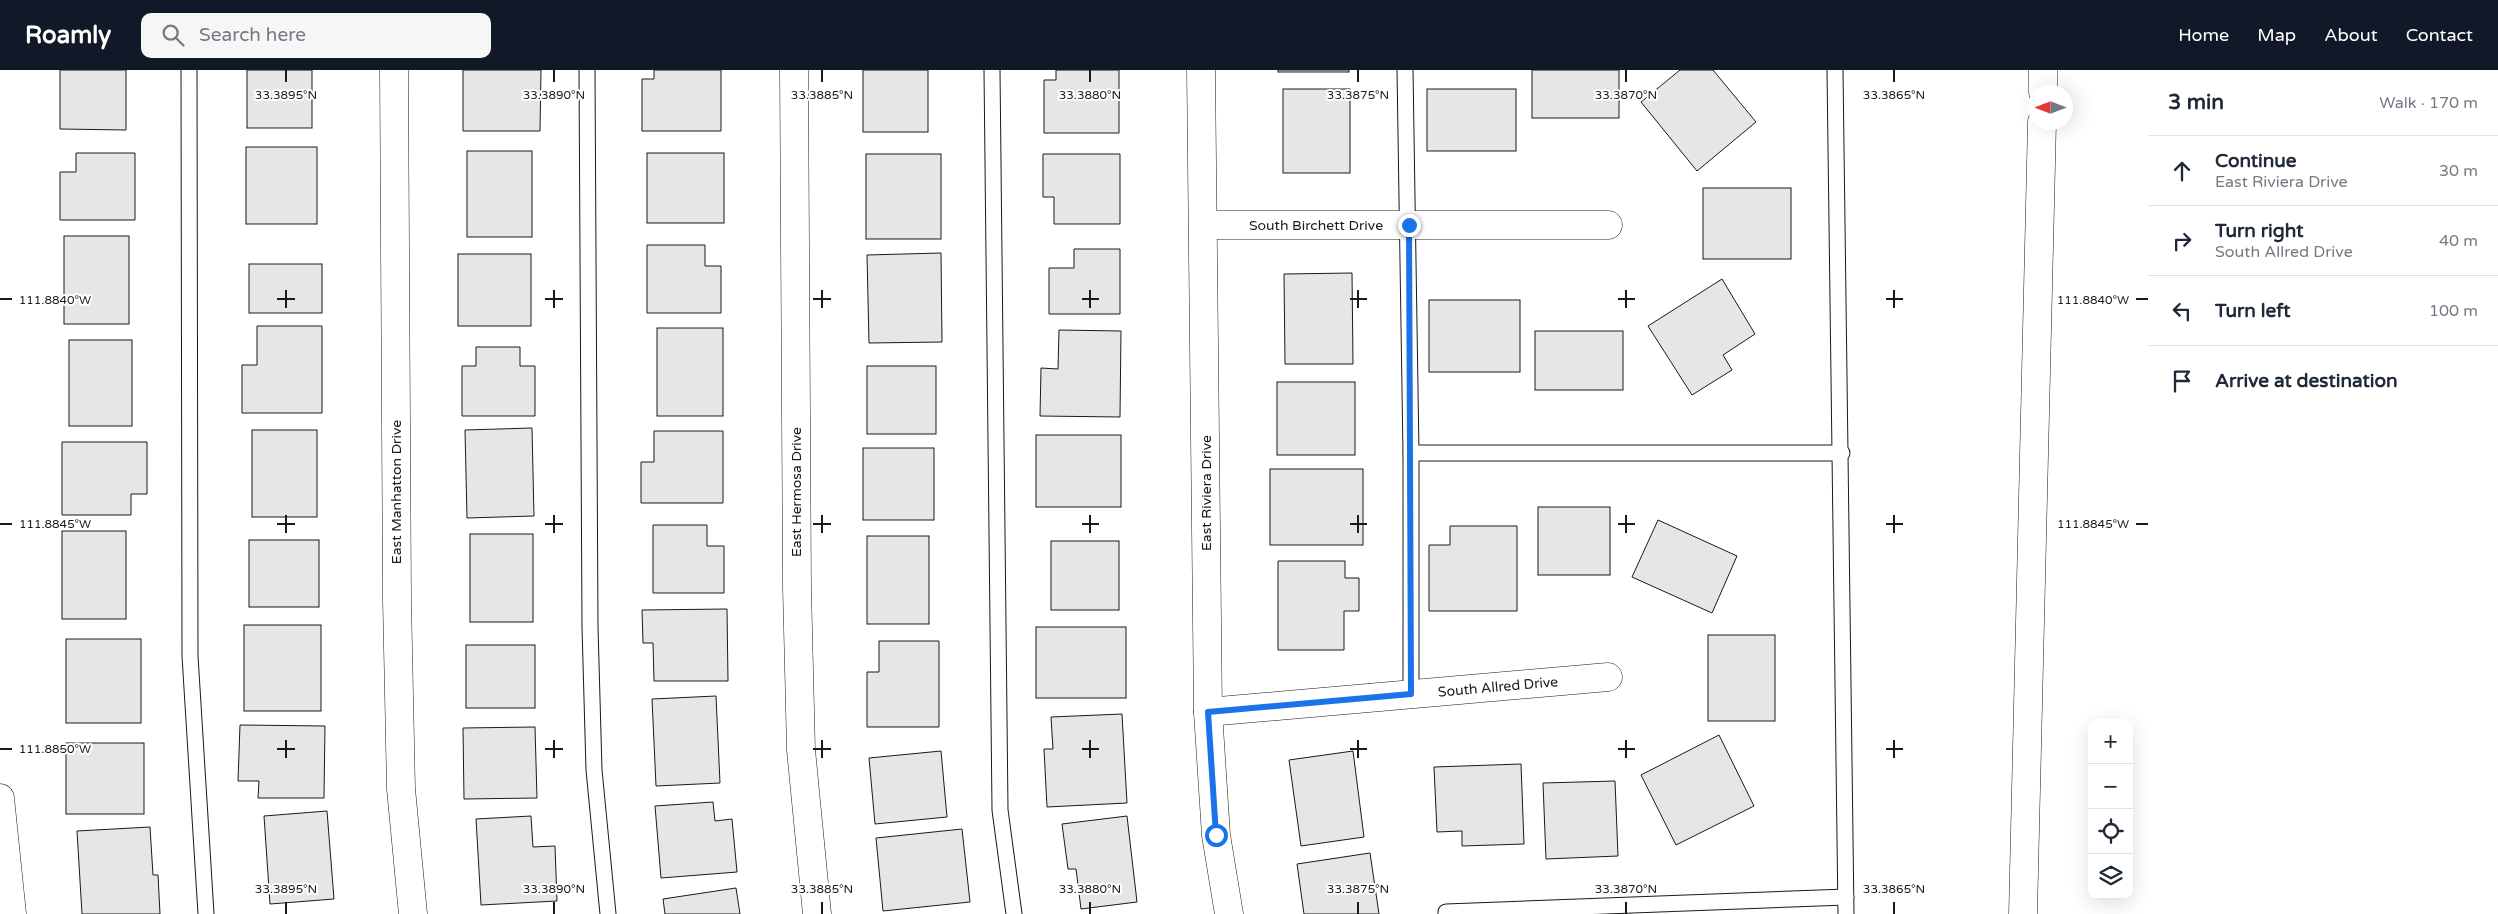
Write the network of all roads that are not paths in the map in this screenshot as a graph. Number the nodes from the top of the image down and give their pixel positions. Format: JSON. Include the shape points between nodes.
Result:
{"nodes":[{"id":1,"x":189,"y":70,"type":"edge"},
{"id":2,"x":394,"y":70,"type":"edge"},
{"id":3,"x":587,"y":70,"type":"edge"},
{"id":4,"x":794,"y":70,"type":"edge"},
{"id":5,"x":992,"y":70,"type":"edge"},
{"id":6,"x":1201,"y":70,"type":"edge"},
{"id":7,"x":1406,"y":70,"type":"edge"},
{"id":8,"x":1836,"y":70,"type":"edge"},
{"id":9,"x":2043,"y":70,"type":"edge"},
{"id":10,"x":2043,"y":85,"type":"edge"},
{"id":11,"x":2042,"y":130,"type":"edge"},
{"id":12,"x":1409,"y":225,"type":"junction"},
{"id":13,"x":1204,"y":226,"type":"junction"},
{"id":14,"x":1608,"y":226,"type":"dead end"},
{"id":15,"x":1411,"y":453,"type":"junction"},
{"id":16,"x":1842,"y":453,"type":"junction"},
{"id":17,"x":1608,"y":677,"type":"dead end"},
{"id":18,"x":1411,"y":694,"type":"junction"},
{"id":19,"x":1208,"y":712,"type":"junction"},
{"id":20,"x":0,"y":798,"type":"edge"},
{"id":21,"x":1846,"y":897,"type":"junction"},
{"id":22,"x":12,"y":914,"type":"edge"},
{"id":23,"x":206,"y":914,"type":"edge"},
{"id":24,"x":413,"y":914,"type":"edge"},
{"id":25,"x":608,"y":914,"type":"edge"},
{"id":26,"x":817,"y":914,"type":"edge"},
{"id":27,"x":1014,"y":914,"type":"edge"},
{"id":28,"x":1229,"y":914,"type":"edge"},
{"id":29,"x":1446,"y":914,"type":"edge"},
{"id":30,"x":1846,"y":914,"type":"edge"},
{"id":31,"x":2022,"y":914,"type":"edge"}],
"edges":[{"from":1,"to":23,"type":"lane","via":[[190,656]]},
{"from":2,"to":24,"type":"main road","name":"East Manhatton Drive","via":[[401,789]]},
{"from":3,"to":25,"type":"lane","via":[[590,628],[594,770]]},
{"from":4,"to":26,"type":"main road","name":"East Hermosa Drive","via":[[801,750]]},
{"from":5,"to":27,"type":"lane","via":[[1000,810]]},
{"from":6,"to":13,"type":"main road","name":"East Riviera Drive"},
{"from":7,"to":12,"type":"lane"},
{"from":8,"to":16,"type":"lane"},
{"from":9,"to":10,"type":"main road"},
{"from":11,"to":31,"type":"main road"},
{"from":12,"to":13,"type":"main road","name":"South Birchett Drive"},
{"from":12,"to":14,"type":"main road","name":"South Birchett Drive"},
{"from":12,"to":15,"type":"lane"},
{"from":13,"to":19,"type":"main road","name":"East Riviera Drive"},
{"from":15,"to":16,"type":"lane"},
{"from":15,"to":18,"type":"lane"},
{"from":16,"to":21,"type":"lane"},
{"from":17,"to":18,"type":"main road","name":"South Allred Drive"},
{"from":18,"to":19,"type":"main road","name":"South Allred Drive"},
{"from":19,"to":28,"type":"main road","name":"East Riviera Drive","via":[[1216,835]]},
{"from":20,"to":22,"type":"main road"},
{"from":21,"to":29,"type":"lane"},
{"from":21,"to":30,"type":"lane"}]}
